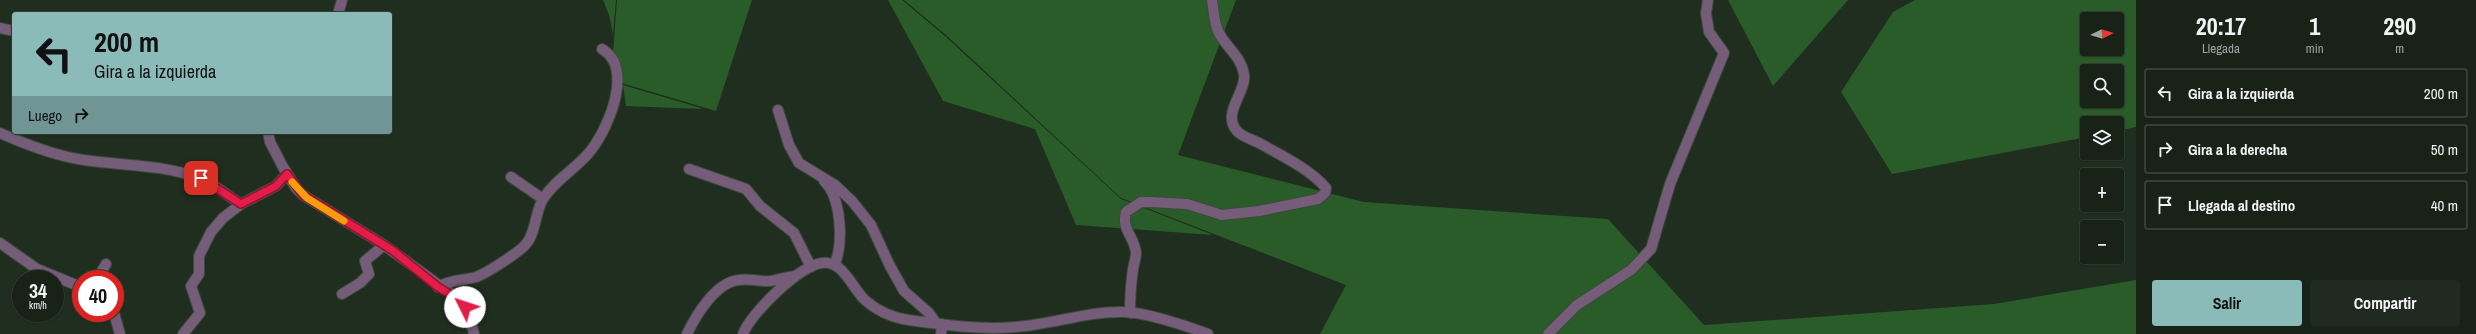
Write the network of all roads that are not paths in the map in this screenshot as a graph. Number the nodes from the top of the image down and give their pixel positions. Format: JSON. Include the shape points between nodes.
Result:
{"nodes":[{"id":1,"x":342,"y":0,"type":"edge"},
{"id":2,"x":1212,"y":0,"type":"edge"},
{"id":3,"x":1708,"y":0,"type":"edge"},
{"id":4,"x":339,"y":12,"type":"edge"},
{"id":5,"x":0,"y":28,"type":"edge"},
{"id":6,"x":12,"y":31,"type":"edge"},
{"id":7,"x":602,"y":49,"type":"dead end"},
{"id":8,"x":778,"y":110,"type":"dead end"},
{"id":9,"x":0,"y":133,"type":"edge"},
{"id":10,"x":268,"y":134,"type":"edge"},
{"id":11,"x":689,"y":169,"type":"dead end"},
{"id":12,"x":287,"y":174,"type":"junction"},
{"id":13,"x":818,"y":175,"type":"junction"},
{"id":14,"x":511,"y":177,"type":"dead end"},
{"id":15,"x":276,"y":186,"type":"junction"},
{"id":16,"x":296,"y":188,"type":"junction"},
{"id":17,"x":543,"y":199,"type":"junction"},
{"id":18,"x":241,"y":204,"type":"junction"},
{"id":19,"x":0,"y":243,"type":"edge"},
{"id":20,"x":384,"y":245,"type":"junction"},
{"id":21,"x":106,"y":264,"type":"dead end"},
{"id":22,"x":835,"y":264,"type":"junction"},
{"id":23,"x":811,"y":267,"type":"junction"},
{"id":24,"x":102,"y":270,"type":"edge"},
{"id":25,"x":798,"y":276,"type":"junction"},
{"id":26,"x":72,"y":283,"type":"edge"},
{"id":27,"x":438,"y":287,"type":"junction"},
{"id":28,"x":342,"y":294,"type":"dead end"},
{"id":29,"x":1130,"y":313,"type":"junction"},
{"id":30,"x":117,"y":322,"type":"edge"},
{"id":31,"x":940,"y":327,"type":"edge"},
{"id":32,"x":1027,"y":330,"type":"edge"},
{"id":33,"x":120,"y":334,"type":"edge"},
{"id":34,"x":183,"y":334,"type":"edge"},
{"id":35,"x":474,"y":334,"type":"edge"},
{"id":36,"x":687,"y":334,"type":"edge"},
{"id":37,"x":743,"y":334,"type":"edge"},
{"id":38,"x":1208,"y":334,"type":"edge"},
{"id":39,"x":1548,"y":334,"type":"edge"}],
"edges":[{"from":1,"to":4,"type":"street"},
{"from":2,"to":29,"type":"street","via":[[1215,22],[1221,37],[1235,52],[1244,75],[1244,85],[1232,112],[1232,122],[1237,131],[1292,162],[1321,182],[1326,188],[1325,193],[1318,199],[1304,203],[1259,212],[1222,215],[1187,204],[1141,202],[1126,212],[1123,220],[1136,254]]},
{"from":3,"to":39,"type":"street","via":[[1706,13],[1709,32],[1724,53],[1670,184],[1651,249],[1631,270],[1583,301]]},
{"from":5,"to":6,"type":"street"},
{"from":7,"to":17,"type":"street","via":[[611,54],[619,78],[604,129],[592,149]]},
{"from":8,"to":13,"type":"street","via":[[796,158],[803,167]]},
{"from":9,"to":18,"type":"street","via":[[25,144],[82,160],[165,168],[180,172],[208,182]]},
{"from":10,"to":12,"type":"street"},
{"from":11,"to":23,"type":"street","via":[[746,189],[760,206],[794,233]]},
{"from":12,"to":15,"type":"street"},
{"from":12,"to":16,"type":"street"},
{"from":13,"to":22,"type":"street","via":[[832,191],[839,214],[840,247]]},
{"from":13,"to":31,"type":"street","via":[[844,192],[871,225],[904,291],[929,313]]},
{"from":14,"to":17,"type":"street"},
{"from":15,"to":16,"type":"street"},
{"from":15,"to":18,"type":"street"},
{"from":16,"to":20,"type":"street","via":[[316,204]]},
{"from":17,"to":27,"type":"street","via":[[527,244],[476,277],[450,280]]},
{"from":18,"to":34,"type":"street","via":[[223,218],[207,237],[199,256],[200,274],[191,286],[200,313]]},
{"from":19,"to":26,"type":"street","via":[[37,269]]},
{"from":20,"to":27,"type":"street"},
{"from":20,"to":28,"type":"street","via":[[365,261],[369,274]]},
{"from":21,"to":24,"type":"street"},
{"from":22,"to":23,"type":"street","via":[[823,262]]},
{"from":22,"to":31,"type":"street","via":[[861,297],[877,310],[902,319]]},
{"from":23,"to":25,"type":"street"},
{"from":25,"to":36,"type":"street","via":[[769,281],[743,279],[729,283],[706,304]]},
{"from":25,"to":37,"type":"street","via":[[764,304]]},
{"from":27,"to":35,"type":"street","via":[[461,301],[469,314]]},
{"from":29,"to":32,"type":"street","via":[[1105,313]]},
{"from":29,"to":38,"type":"street"},
{"from":30,"to":33,"type":"street"},
{"from":31,"to":32,"type":"street"}]}
